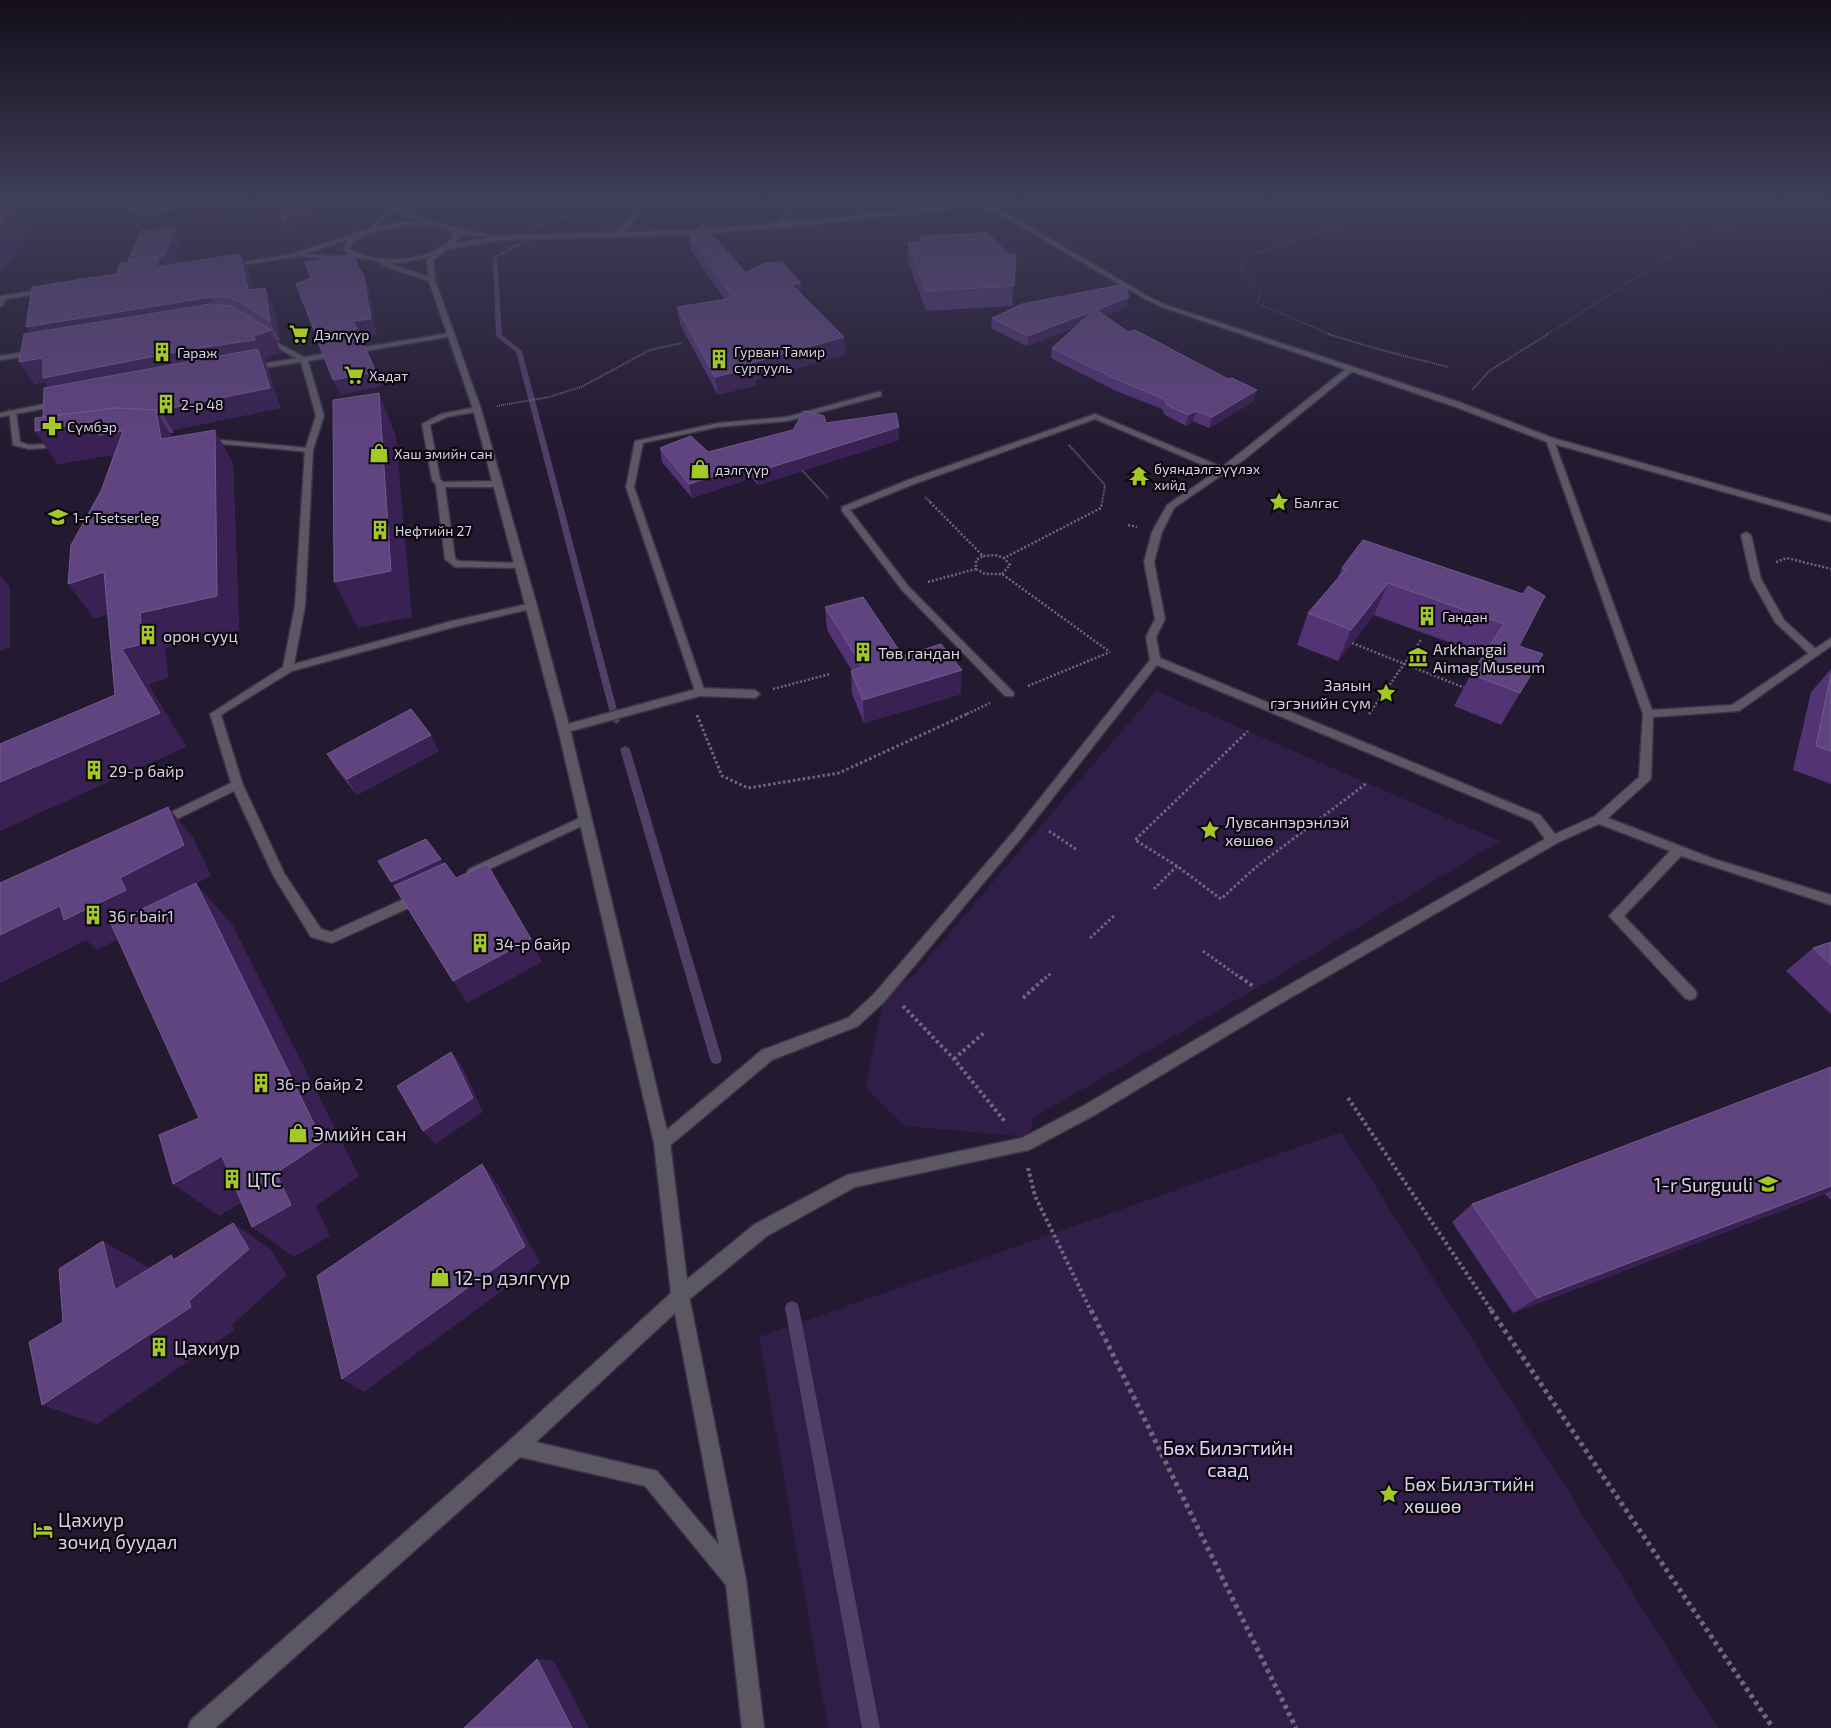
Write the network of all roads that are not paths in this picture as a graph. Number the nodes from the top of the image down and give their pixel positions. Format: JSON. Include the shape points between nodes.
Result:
{"nodes":[{"id":1,"x":432,"y":280,"type":"edge"},
{"id":2,"x":1117,"y":281,"type":"edge"},
{"id":3,"x":59,"y":290,"type":"edge"},
{"id":4,"x":1,"y":300,"type":"edge"},
{"id":5,"x":260,"y":335,"type":"edge"},
{"id":6,"x":450,"y":335,"type":"junction"},
{"id":7,"x":48,"y":350,"type":"edge"},
{"id":8,"x":0,"y":358,"type":"edge"},
{"id":9,"x":304,"y":359,"type":"junction"},
{"id":10,"x":242,"y":369,"type":"edge"},
{"id":11,"x":1350,"y":370,"type":"junction"},
{"id":12,"x":878,"y":394,"type":"dead end"},
{"id":13,"x":67,"y":401,"type":"edge"},
{"id":14,"x":478,"y":409,"type":"junction"},
{"id":15,"x":12,"y":412,"type":"junction"},
{"id":16,"x":0,"y":415,"type":"edge"},
{"id":17,"x":191,"y":440,"type":"edge"},
{"id":18,"x":1550,"y":440,"type":"junction"},
{"id":19,"x":74,"y":444,"type":"edge"},
{"id":20,"x":309,"y":450,"type":"junction"},
{"id":21,"x":1222,"y":470,"type":"junction"},
{"id":22,"x":440,"y":484,"type":"junction"},
{"id":23,"x":498,"y":484,"type":"junction"},
{"id":24,"x":1831,"y":519,"type":"edge"},
{"id":25,"x":1746,"y":536,"type":"dead end"},
{"id":26,"x":521,"y":566,"type":"junction"},
{"id":27,"x":532,"y":606,"type":"junction"},
{"id":28,"x":1831,"y":641,"type":"edge"},
{"id":29,"x":1814,"y":653,"type":"junction"},
{"id":30,"x":1155,"y":660,"type":"junction"},
{"id":31,"x":288,"y":669,"type":"junction"},
{"id":32,"x":694,"y":694,"type":"junction"},
{"id":33,"x":755,"y":694,"type":"road end"},
{"id":34,"x":1010,"y":694,"type":"road end"},
{"id":35,"x":1648,"y":714,"type":"junction"},
{"id":36,"x":564,"y":730,"type":"junction"},
{"id":37,"x":237,"y":785,"type":"junction"},
{"id":38,"x":1599,"y":819,"type":"junction"},
{"id":39,"x":584,"y":820,"type":"junction"},
{"id":40,"x":148,"y":829,"type":"edge"},
{"id":41,"x":1553,"y":840,"type":"junction"},
{"id":42,"x":1679,"y":850,"type":"junction"},
{"id":43,"x":458,"y":879,"type":"edge"},
{"id":44,"x":431,"y":891,"type":"edge"},
{"id":45,"x":1831,"y":900,"type":"edge"},
{"id":46,"x":1690,"y":994,"type":"dead end"},
{"id":47,"x":662,"y":1143,"type":"junction"},
{"id":48,"x":680,"y":1296,"type":"junction"},
{"id":49,"x":517,"y":1447,"type":"junction"},
{"id":50,"x":736,"y":1580,"type":"junction"},
{"id":51,"x":199,"y":1728,"type":"edge"},
{"id":52,"x":753,"y":1728,"type":"edge"}],
"edges":[{"from":1,"to":6,"type":"street"},
{"from":2,"to":11,"type":"street","via":[[1164,306]]},
{"from":3,"to":4,"type":"street"},
{"from":5,"to":9,"type":"street"},
{"from":6,"to":9,"type":"street"},
{"from":6,"to":14,"type":"street"},
{"from":7,"to":8,"type":"street"},
{"from":9,"to":10,"type":"street"},
{"from":9,"to":20,"type":"street","via":[[320,416]]},
{"from":11,"to":18,"type":"street","via":[[1456,404]]},
{"from":11,"to":21,"type":"street"},
{"from":12,"to":32,"type":"street","via":[[787,419],[718,425],[639,441],[630,487]]},
{"from":13,"to":15,"type":"street"},
{"from":14,"to":22,"type":"street","via":[[444,415],[426,424],[436,480]]},
{"from":14,"to":23,"type":"street"},
{"from":15,"to":16,"type":"street"},
{"from":15,"to":19,"type":"street","via":[[16,443],[29,447]]},
{"from":17,"to":20,"type":"street"},
{"from":18,"to":24,"type":"street"},
{"from":18,"to":35,"type":"street"},
{"from":20,"to":31,"type":"street","via":[[300,606]]},
{"from":21,"to":30,"type":"street","via":[[1170,508],[1158,532],[1150,562],[1160,619],[1151,637]]},
{"from":21,"to":34,"type":"street","via":[[1095,416],[845,508],[905,588]]},
{"from":22,"to":23,"type":"street"},
{"from":22,"to":26,"type":"street","via":[[450,559],[455,564]]},
{"from":23,"to":26,"type":"street"},
{"from":25,"to":29,"type":"street","via":[[1756,579],[1780,622]]},
{"from":26,"to":27,"type":"street"},
{"from":27,"to":31,"type":"street","via":[[456,622]]},
{"from":27,"to":36,"type":"street"},
{"from":28,"to":29,"type":"street"},
{"from":29,"to":35,"type":"street","via":[[1736,708]]},
{"from":30,"to":41,"type":"street","via":[[1536,818]]},
{"from":30,"to":47,"type":"street","via":[[880,998],[853,1022],[767,1055]]},
{"from":31,"to":37,"type":"street","via":[[216,714]]},
{"from":32,"to":33,"type":"street"},
{"from":32,"to":36,"type":"street"},
{"from":35,"to":38,"type":"street","via":[[1645,779]]},
{"from":36,"to":39,"type":"street"},
{"from":37,"to":40,"type":"street"},
{"from":37,"to":44,"type":"street","via":[[279,875],[316,933],[332,938]]},
{"from":38,"to":41,"type":"street"},
{"from":38,"to":42,"type":"street"},
{"from":39,"to":43,"type":"street"},
{"from":39,"to":47,"type":"street"},
{"from":41,"to":48,"type":"street","via":[[1088,1111],[1024,1145],[853,1180],[761,1230]]},
{"from":42,"to":45,"type":"street"},
{"from":42,"to":46,"type":"street","via":[[1616,916]]},
{"from":47,"to":48,"type":"street"},
{"from":48,"to":49,"type":"street"},
{"from":48,"to":50,"type":"street"},
{"from":49,"to":50,"type":"street","via":[[650,1478]]},
{"from":49,"to":51,"type":"street"},
{"from":50,"to":52,"type":"street"}]}
